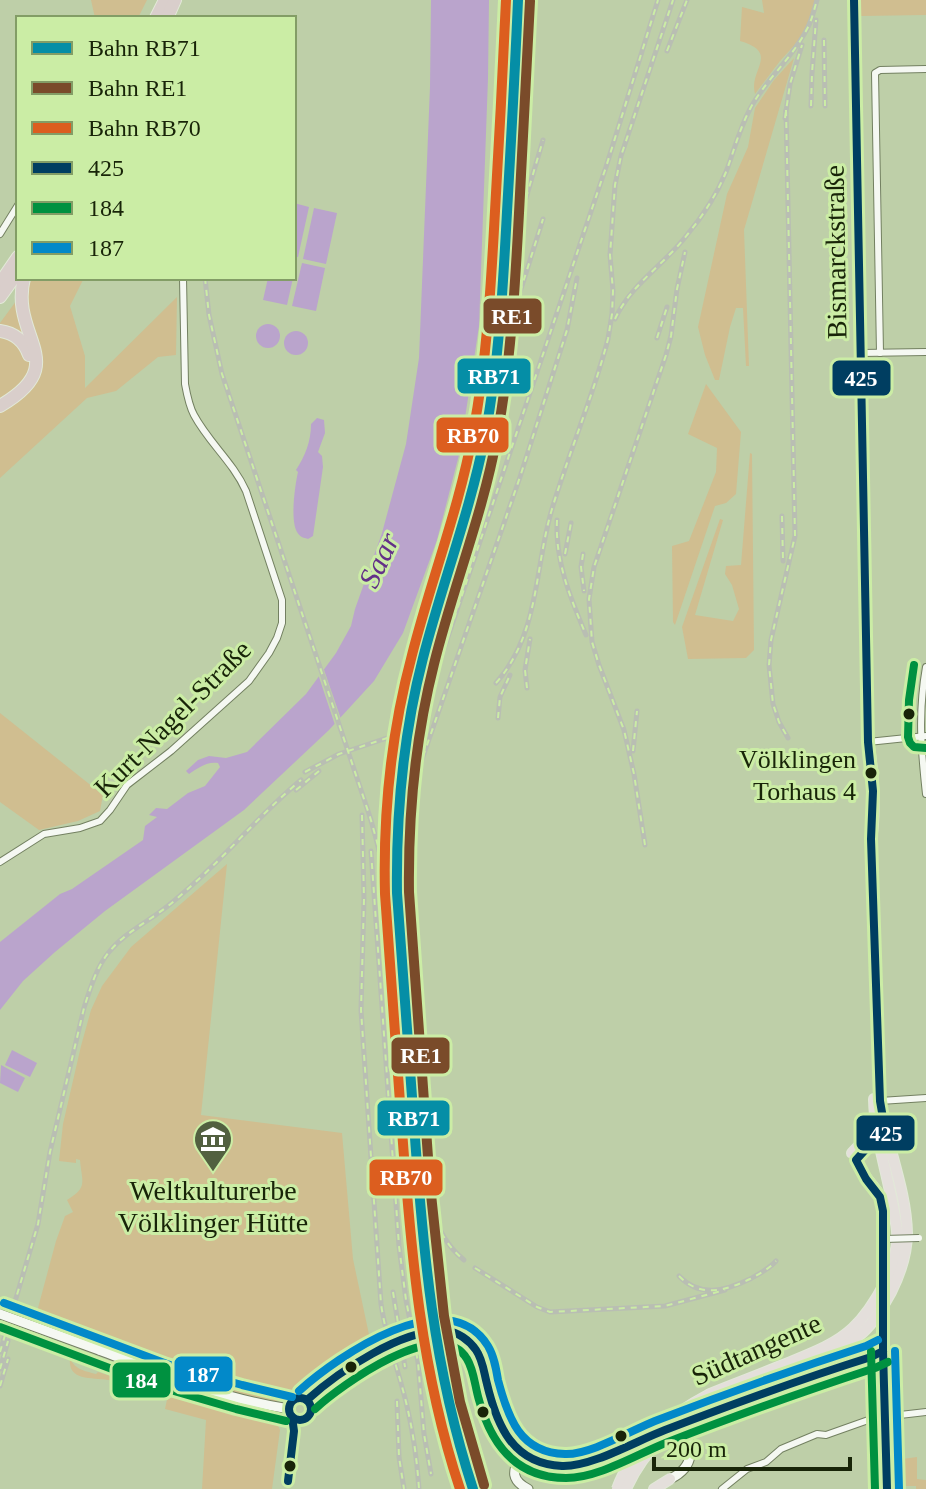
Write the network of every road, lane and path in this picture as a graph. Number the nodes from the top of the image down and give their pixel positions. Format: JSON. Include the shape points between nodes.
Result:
{"nodes":[{"id":1,"x":854,"y":0,"type":"edge"},
{"id":2,"x":926,"y":69,"type":"edge"},
{"id":3,"x":16,"y":208,"type":"edge"},
{"id":4,"x":0,"y":234,"type":"edge"},
{"id":5,"x":16,"y":260,"type":"edge"},
{"id":6,"x":16,"y":275,"type":"edge"},
{"id":7,"x":24,"y":280,"type":"edge"},
{"id":8,"x":183,"y":280,"type":"edge"},
{"id":9,"x":0,"y":283,"type":"edge"},
{"id":10,"x":0,"y":297,"type":"edge"},
{"id":11,"x":0,"y":331,"type":"edge"},
{"id":12,"x":926,"y":352,"type":"edge"},
{"id":13,"x":861,"y":353,"type":"junction"},
{"id":14,"x":880,"y":353,"type":"junction"},
{"id":15,"x":0,"y":398,"type":"edge"},
{"id":16,"x":0,"y":406,"type":"edge"},
{"id":17,"x":926,"y":667,"type":"edge"},
{"id":18,"x":923,"y":736,"type":"edge"},
{"id":19,"x":868,"y":742,"type":"junction"},
{"id":20,"x":926,"y":794,"type":"edge"},
{"id":21,"x":0,"y":862,"type":"edge"},
{"id":22,"x":875,"y":957,"type":"junction"},
{"id":23,"x":926,"y":1098,"type":"edge"},
{"id":24,"x":880,"y":1101,"type":"junction"},
{"id":25,"x":875,"y":1115,"type":"junction"},
{"id":26,"x":882,"y":1141,"type":"junction"},
{"id":27,"x":864,"y":1175,"type":"junction"},
{"id":28,"x":890,"y":1189,"type":"junction"},
{"id":29,"x":923,"y":1238,"type":"edge"},
{"id":30,"x":884,"y":1239,"type":"junction"},
{"id":31,"x":0,"y":1314,"type":"edge"},
{"id":32,"x":444,"y":1331,"type":"tunnel mouth"},
{"id":33,"x":883,"y":1351,"type":"junction"},
{"id":34,"x":372,"y":1355,"type":"tunnel mouth"},
{"id":35,"x":712,"y":1398,"type":"junction"},
{"id":36,"x":307,"y":1400,"type":"junction"},
{"id":37,"x":289,"y":1409,"type":"junction"},
{"id":38,"x":926,"y":1412,"type":"edge"},
{"id":39,"x":886,"y":1416,"type":"junction"},
{"id":40,"x":683,"y":1423,"type":"junction"},
{"id":41,"x":520,"y":1453,"type":"junction"},
{"id":42,"x":667,"y":1480,"type":"joint"},
{"id":43,"x":528,"y":1489,"type":"edge"},
{"id":44,"x":617,"y":1489,"type":"edge"},
{"id":45,"x":626,"y":1489,"type":"edge"},
{"id":46,"x":654,"y":1489,"type":"edge"},
{"id":47,"x":722,"y":1489,"type":"edge"},
{"id":48,"x":887,"y":1489,"type":"edge"}],
"edges":[{"from":1,"to":13,"type":"main road","name":"Bismarckstraße"},
{"from":2,"to":14,"type":"street","name":"Bismarckstraße","via":[[875,73]]},
{"from":3,"to":4,"type":"street"},
{"from":5,"to":9,"type":"highway"},
{"from":6,"to":10,"type":"highway"},
{"from":7,"to":16,"type":"highway","via":[[23,318],[37,368],[23,392]]},
{"from":8,"to":21,"type":"street","name":"Kurt-Nagel-Straße","via":[[188,400],[246,491],[282,600],[282,623],[273,647],[249,681],[127,785],[110,810],[93,824],[44,834]]},
{"from":11,"to":15,"type":"highway","via":[[21,340],[30,365],[25,381]]},
{"from":12,"to":14,"type":"street"},
{"from":13,"to":14,"type":"street"},
{"from":13,"to":19,"type":"main road","name":"Bismarckstraße"},
{"from":17,"to":18,"type":"street"},
{"from":18,"to":19,"type":"street"},
{"from":18,"to":20,"type":"street"},
{"from":19,"to":22,"type":"main road","name":"Bismarckstraße"},
{"from":22,"to":24,"type":"main road","name":"Bismarckstraße"},
{"from":22,"to":25,"type":"main road","name":"Bismarckstraße"},
{"from":23,"to":24,"type":"street"},
{"from":24,"to":26,"type":"main road","name":"Bismarckstraße"},
{"from":25,"to":26,"type":"main road","name":"Bismarckstraße"},
{"from":25,"to":27,"type":"main road","via":[[871,1132],[850,1159],[854,1171]]},
{"from":26,"to":27,"type":"main road","via":[[858,1155]]},
{"from":26,"to":28,"type":"main road","name":"Südtangente"},
{"from":26,"to":35,"type":"main road","name":"Südtangente","via":[[899,1186],[907,1234],[897,1279],[878,1313],[866,1330],[841,1348]]},
{"from":27,"to":28,"type":"main road","via":[[863,1158],[875,1153]]},
{"from":27,"to":30,"type":"main road","via":[[880,1197]]},
{"from":28,"to":35,"type":"main road","name":"Südtangente","via":[[897,1234],[894,1259],[876,1300],[854,1327],[822,1348]]},
{"from":29,"to":30,"type":"street","bridge":true},
{"from":30,"to":33,"type":"main road","bridge":true},
{"from":31,"to":37,"type":"main road","bridge":true,"via":[[163,1375]]},
{"from":32,"to":41,"type":"main road","via":[[466,1340],[479,1354],[501,1428]]},
{"from":33,"to":39,"type":"main road"},
{"from":33,"to":40,"type":"main road"},
{"from":34,"to":36,"type":"main road","via":[[320,1386]]},
{"from":35,"to":44,"type":"main road","name":"Südtangente","bridge":true,"via":[[654,1432],[633,1457]]},
{"from":35,"to":45,"type":"main road","name":"Südtangente","bridge":true,"via":[[660,1439]]},
{"from":36,"to":37,"type":"main road","via":[[294,1399]]},
{"from":36,"to":37,"type":"main road","via":[[311,1408],[305,1418],[295,1418]]},
{"from":38,"to":39,"type":"street"},
{"from":39,"to":47,"type":"street","via":[[781,1449]]},
{"from":39,"to":48,"type":"main road"},
{"from":40,"to":41,"type":"main road","via":[[564,1467]]},
{"from":40,"to":42,"type":"main road","via":[[690,1457],[684,1469]]},
{"from":41,"to":43,"type":"main road","via":[[515,1478]]},
{"from":42,"to":46,"type":"main road"}]}
